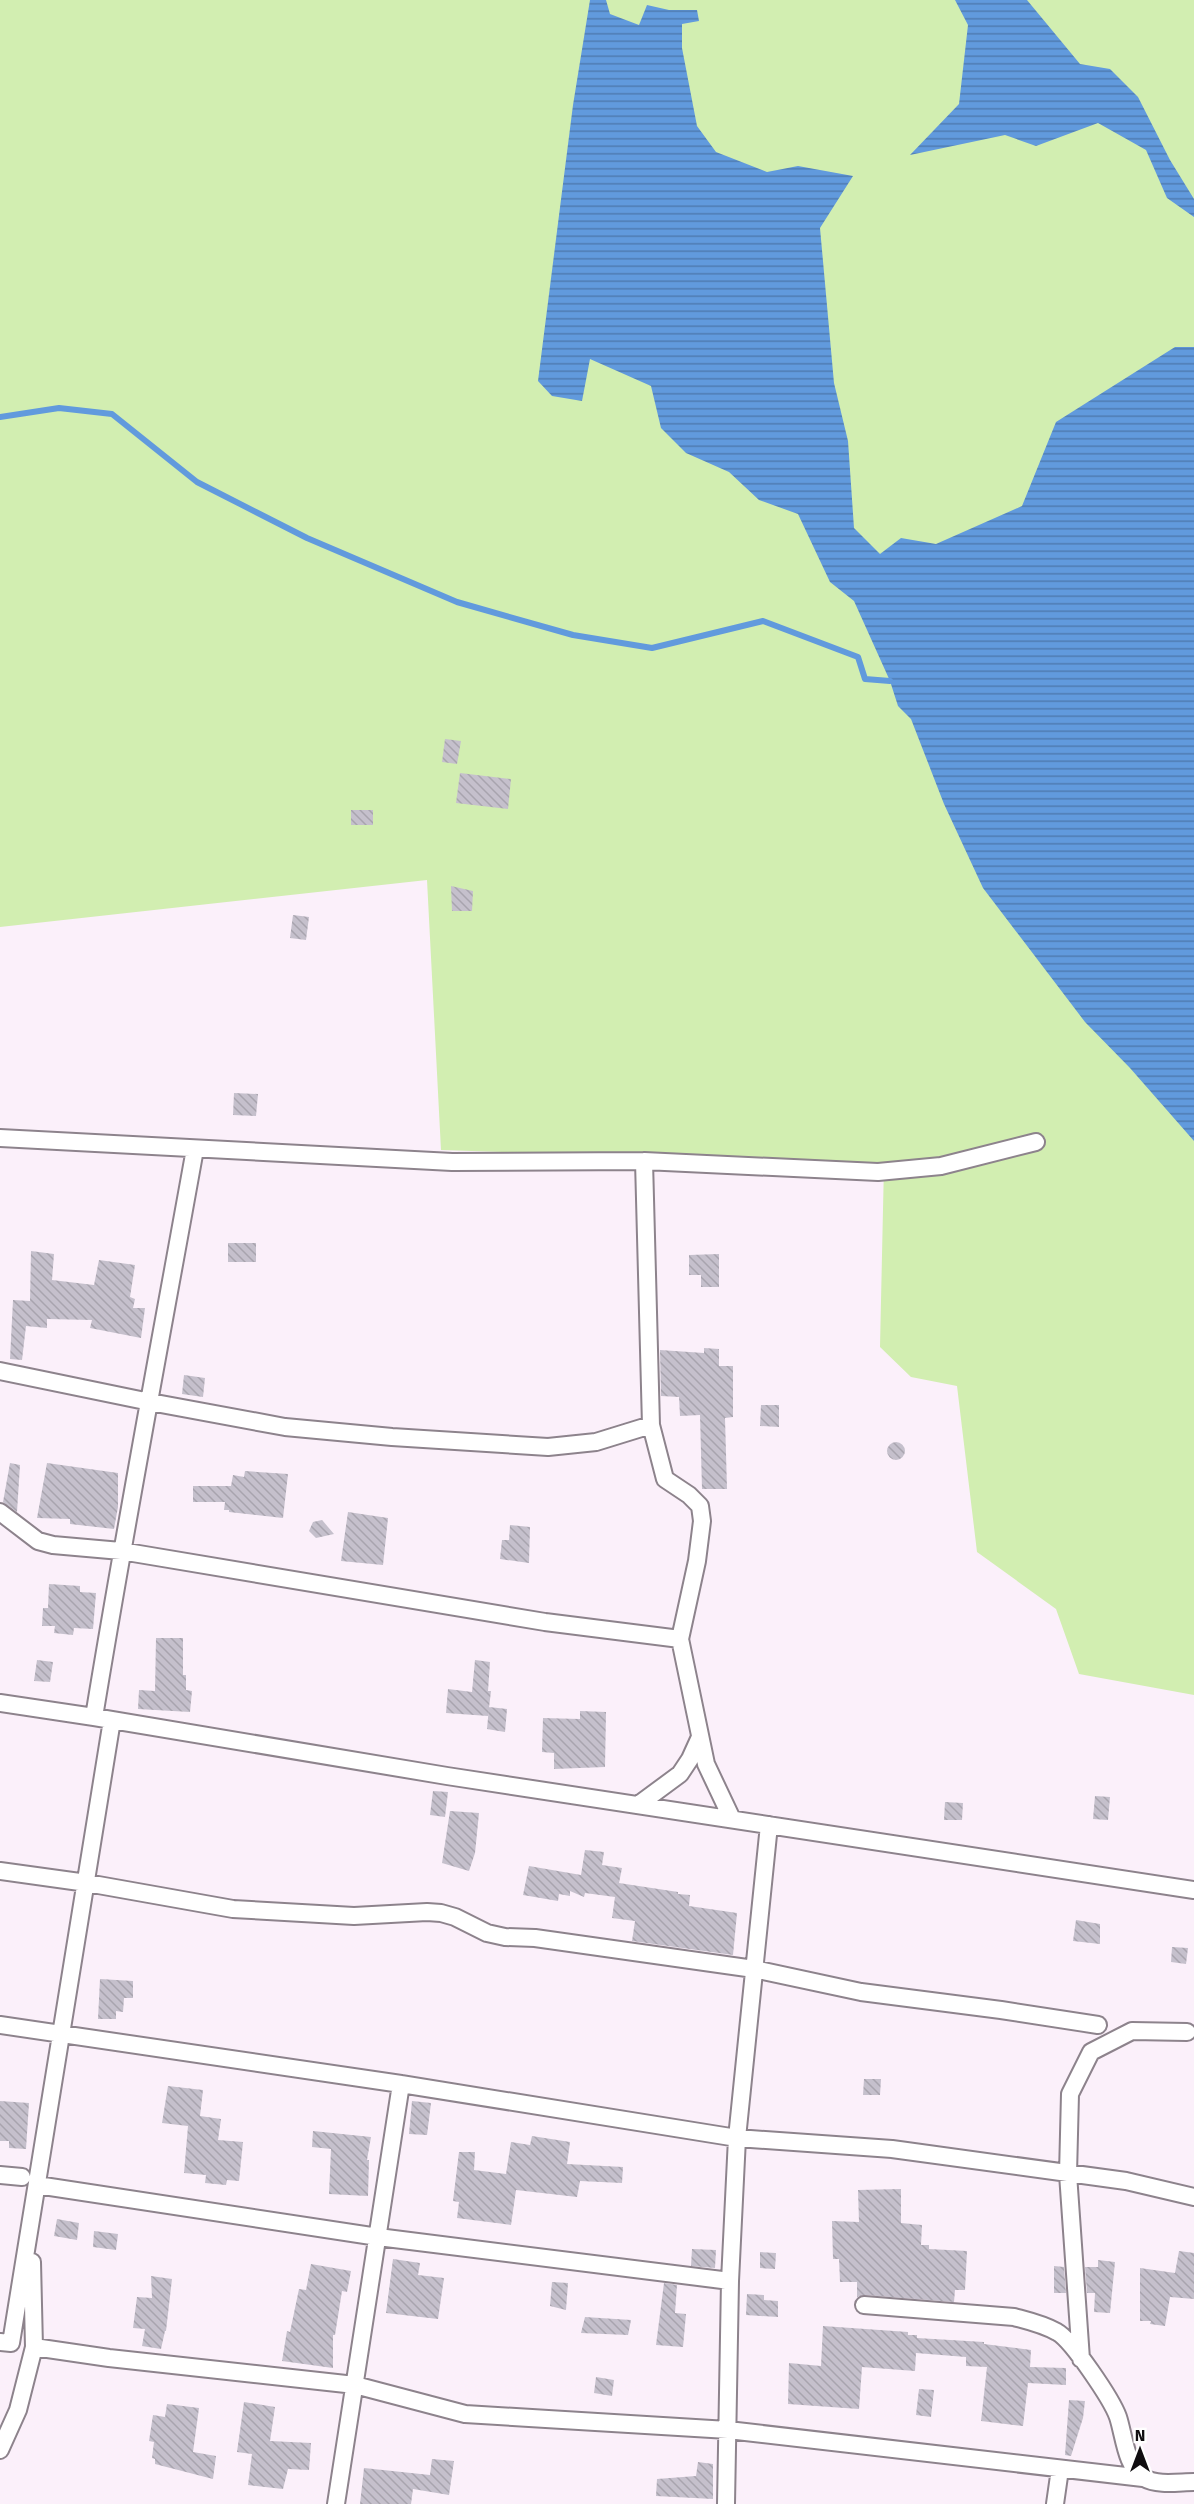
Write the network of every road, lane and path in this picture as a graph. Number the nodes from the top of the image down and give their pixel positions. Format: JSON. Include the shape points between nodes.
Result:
{"nodes":[{"id":1,"x":0,"y":1138,"type":"edge"},
{"id":2,"x":1036,"y":1142,"type":"dead end"},
{"id":3,"x":195,"y":1149,"type":"junction"},
{"id":4,"x":644,"y":1161,"type":"junction"},
{"id":5,"x":0,"y":1371,"type":"edge"},
{"id":6,"x":150,"y":1402,"type":"junction"},
{"id":7,"x":651,"y":1425,"type":"junction"},
{"id":8,"x":0,"y":1512,"type":"edge"},
{"id":9,"x":121,"y":1551,"type":"junction"},
{"id":10,"x":680,"y":1639,"type":"junction"},
{"id":11,"x":0,"y":1703,"type":"edge"},
{"id":12,"x":94,"y":1717,"type":"junction"},
{"id":13,"x":112,"y":1720,"type":"junction"},
{"id":14,"x":700,"y":1737,"type":"junction"},
{"id":15,"x":638,"y":1805,"type":"junction"},
{"id":16,"x":732,"y":1819,"type":"junction"},
{"id":17,"x":769,"y":1825,"type":"junction"},
{"id":18,"x":0,"y":1870,"type":"edge"},
{"id":19,"x":87,"y":1883,"type":"junction"},
{"id":20,"x":1194,"y":1890,"type":"edge"},
{"id":21,"x":754,"y":1969,"type":"junction"},
{"id":22,"x":0,"y":2025,"type":"edge"},
{"id":23,"x":1098,"y":2025,"type":"dead end"},
{"id":24,"x":1187,"y":2032,"type":"dead end"},
{"id":25,"x":62,"y":2033,"type":"junction"},
{"id":26,"x":401,"y":2084,"type":"junction"},
{"id":27,"x":738,"y":2138,"type":"junction"},
{"id":28,"x":1068,"y":2174,"type":"junction"},
{"id":29,"x":0,"y":2175,"type":"edge"},
{"id":30,"x":22,"y":2177,"type":"dead end"},
{"id":31,"x":37,"y":2185,"type":"junction"},
{"id":32,"x":1194,"y":2197,"type":"edge"},
{"id":33,"x":378,"y":2237,"type":"junction"},
{"id":34,"x":729,"y":2281,"type":"junction"},
{"id":35,"x":864,"y":2305,"type":"dead end"},
{"id":36,"x":0,"y":2342,"type":"edge"},
{"id":37,"x":34,"y":2347,"type":"junction"},
{"id":38,"x":1081,"y":2359,"type":"junction"},
{"id":39,"x":355,"y":2385,"type":"junction"},
{"id":40,"x":728,"y":2430,"type":"junction"},
{"id":41,"x":0,"y":2450,"type":"edge"},
{"id":42,"x":1060,"y":2469,"type":"junction"},
{"id":43,"x":1143,"y":2478,"type":"junction"},
{"id":44,"x":1194,"y":2482,"type":"edge"},
{"id":45,"x":336,"y":2504,"type":"edge"},
{"id":46,"x":726,"y":2504,"type":"edge"},
{"id":47,"x":1055,"y":2504,"type":"edge"}],
"edges":[{"from":1,"to":3,"type":"street"},
{"from":2,"to":4,"type":"street","via":[[941,1166],[878,1172]]},
{"from":3,"to":4,"type":"street","via":[[452,1162]]},
{"from":3,"to":6,"type":"street"},
{"from":4,"to":7,"type":"street"},
{"from":5,"to":6,"type":"street"},
{"from":6,"to":7,"type":"street","via":[[285,1426],[548,1447],[596,1442]]},
{"from":6,"to":9,"type":"street"},
{"from":7,"to":10,"type":"street","via":[[665,1479],[700,1506],[697,1562]]},
{"from":8,"to":9,"type":"street","via":[[38,1541]]},
{"from":9,"to":10,"type":"street","via":[[545,1622]]},
{"from":9,"to":12,"type":"street"},
{"from":10,"to":14,"type":"street"},
{"from":11,"to":12,"type":"street"},
{"from":12,"to":13,"type":"street"},
{"from":13,"to":15,"type":"street"},
{"from":13,"to":19,"type":"street"},
{"from":14,"to":15,"type":"street","via":[[680,1774]]},
{"from":14,"to":16,"type":"street","via":[[706,1764]]},
{"from":15,"to":16,"type":"street"},
{"from":16,"to":17,"type":"street"},
{"from":17,"to":20,"type":"street"},
{"from":17,"to":21,"type":"street"},
{"from":18,"to":19,"type":"street"},
{"from":19,"to":21,"type":"street","via":[[233,1909],[354,1916],[441,1913],[486,1933],[506,1937]]},
{"from":19,"to":25,"type":"street"},
{"from":21,"to":23,"type":"street","via":[[861,1992]]},
{"from":21,"to":27,"type":"street"},
{"from":22,"to":25,"type":"street"},
{"from":24,"to":28,"type":"street","via":[[1132,2031],[1091,2052],[1070,2094]]},
{"from":25,"to":26,"type":"street"},
{"from":25,"to":31,"type":"street","via":[[58,2128]]},
{"from":25,"to":36,"type":"street","via":[[11,2343]]},
{"from":26,"to":27,"type":"street"},
{"from":26,"to":33,"type":"street"},
{"from":27,"to":28,"type":"street","via":[[892,2149]]},
{"from":27,"to":34,"type":"street"},
{"from":28,"to":32,"type":"street","via":[[1126,2181]]},
{"from":28,"to":38,"type":"street"},
{"from":29,"to":30,"type":"street"},
{"from":31,"to":33,"type":"street"},
{"from":31,"to":37,"type":"street","via":[[32,2248]]},
{"from":33,"to":34,"type":"street"},
{"from":33,"to":39,"type":"street"},
{"from":34,"to":40,"type":"street"},
{"from":35,"to":38,"type":"street","via":[[1038,2322],[1060,2333]]},
{"from":37,"to":39,"type":"street"},
{"from":37,"to":41,"type":"street","via":[[18,2410]]},
{"from":38,"to":43,"type":"street","via":[[1117,2414],[1132,2466]]},
{"from":39,"to":40,"type":"street","via":[[465,2414]]},
{"from":39,"to":45,"type":"street"},
{"from":40,"to":42,"type":"street"},
{"from":40,"to":46,"type":"street"},
{"from":42,"to":43,"type":"street"},
{"from":42,"to":47,"type":"street"},
{"from":43,"to":44,"type":"street","via":[[1155,2482]]}]}
